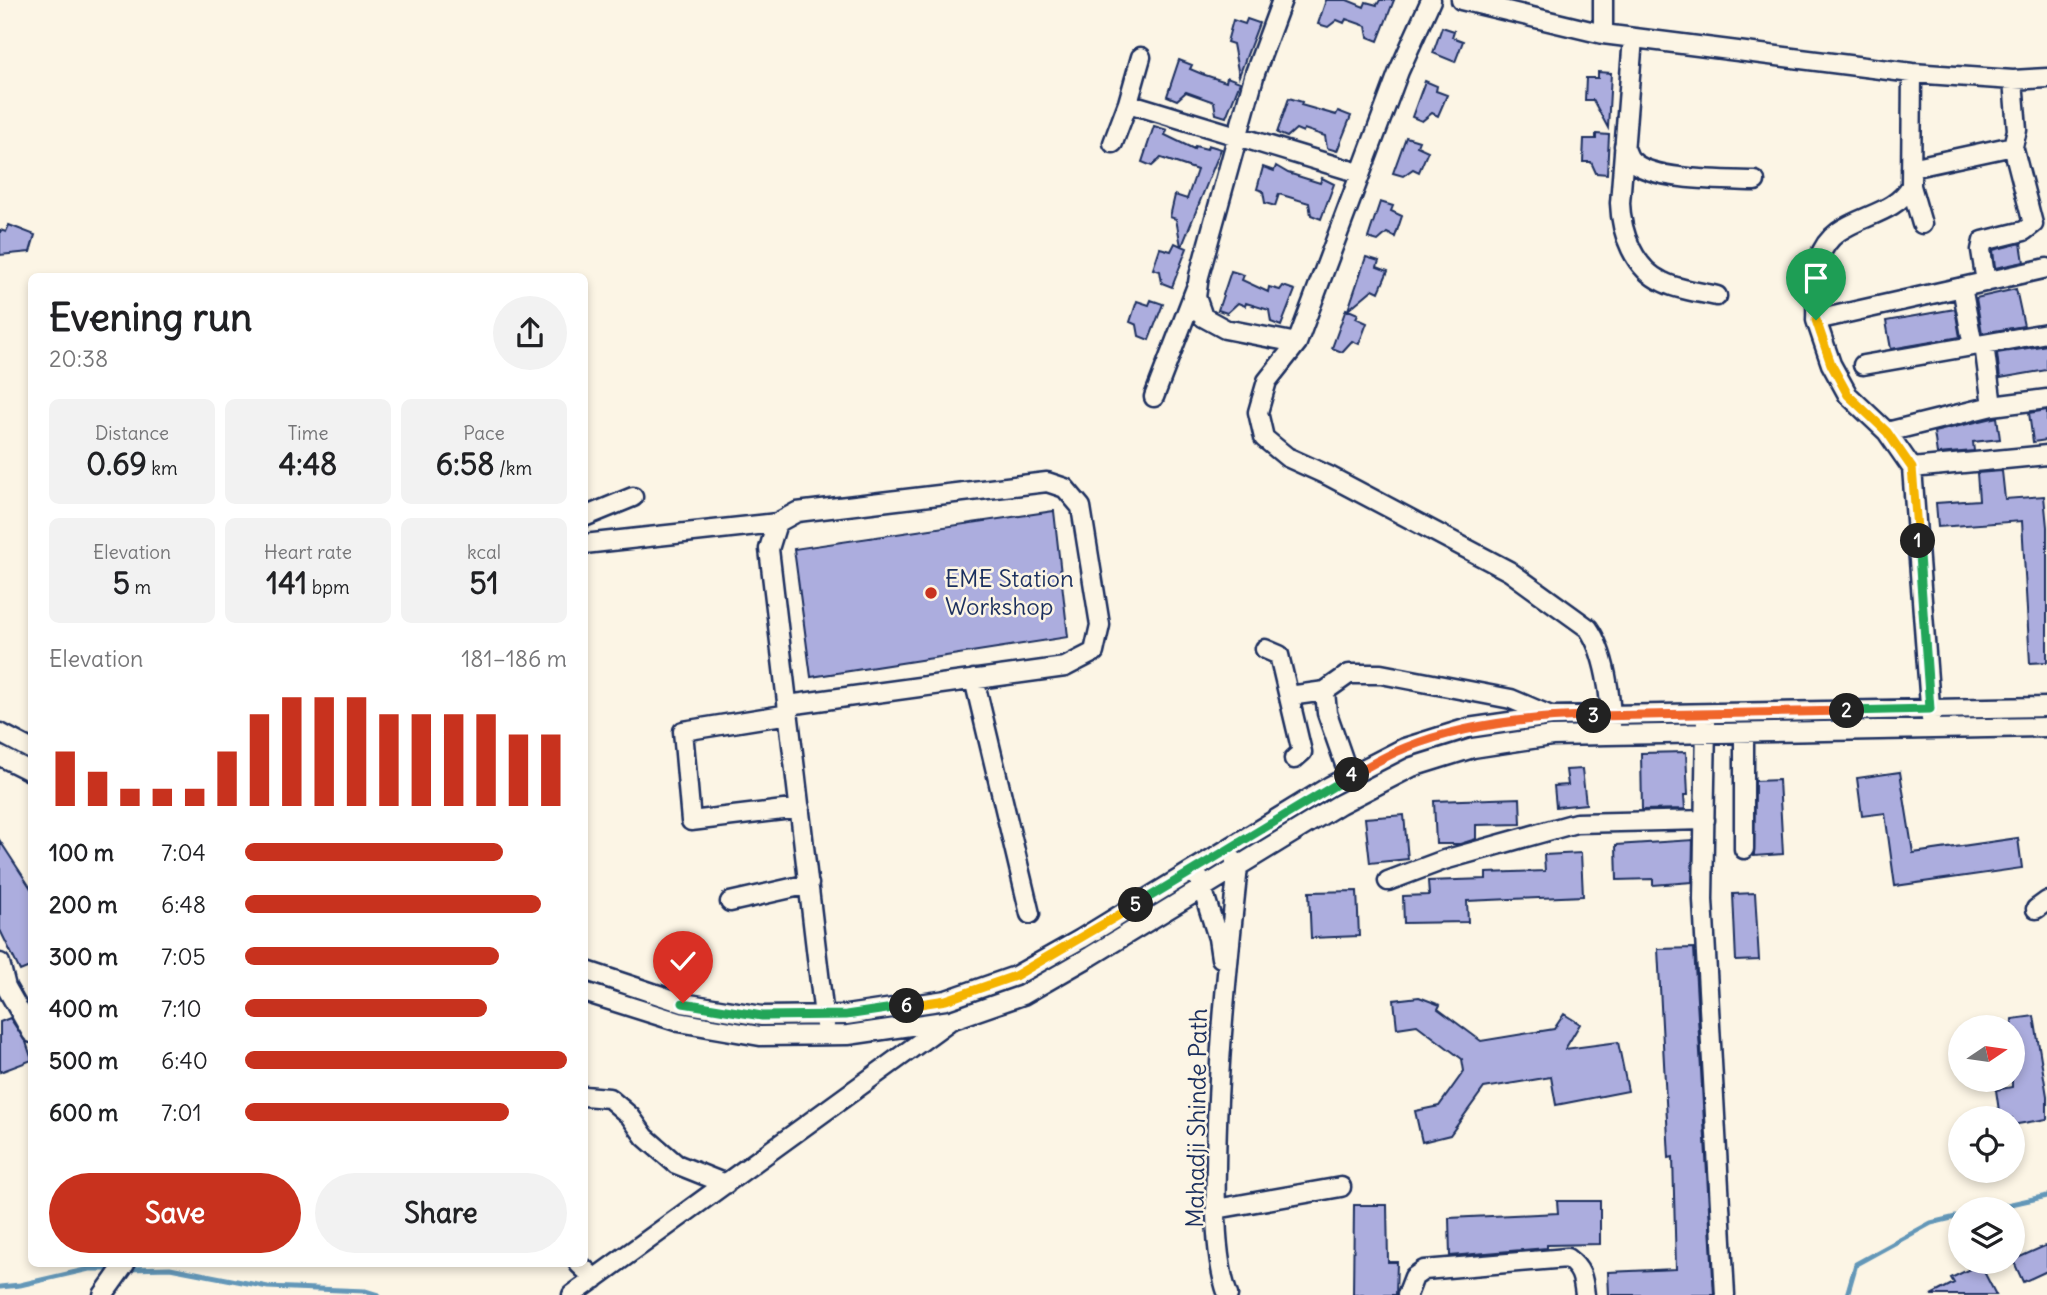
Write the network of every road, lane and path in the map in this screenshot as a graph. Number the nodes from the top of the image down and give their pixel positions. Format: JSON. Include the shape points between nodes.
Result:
{"nodes":[{"id":1,"x":1282,"y":0,"type":"edge"},
{"id":2,"x":1431,"y":0,"type":"edge"},
{"id":3,"x":1461,"y":0,"type":"edge"},
{"id":4,"x":1602,"y":0,"type":"edge"},
{"id":5,"x":1603,"y":34,"type":"junction"},
{"id":6,"x":1633,"y":38,"type":"junction"},
{"id":7,"x":1141,"y":57,"type":"dead end"},
{"id":8,"x":1912,"y":73,"type":"junction"},
{"id":9,"x":2047,"y":78,"type":"edge"},
{"id":10,"x":2012,"y":80,"type":"junction"},
{"id":11,"x":1128,"y":103,"type":"junction"},
{"id":12,"x":1238,"y":135,"type":"junction"},
{"id":13,"x":1113,"y":143,"type":"dead end"},
{"id":14,"x":1624,"y":146,"type":"junction"},
{"id":15,"x":2013,"y":146,"type":"junction"},
{"id":16,"x":1359,"y":173,"type":"junction"},
{"id":17,"x":1911,"y":177,"type":"junction"},
{"id":18,"x":1755,"y":181,"type":"dead end"},
{"id":19,"x":1922,"y":224,"type":"dead end"},
{"id":20,"x":2047,"y":268,"type":"edge"},
{"id":21,"x":1198,"y":281,"type":"junction"},
{"id":22,"x":1986,"y":282,"type":"junction"},
{"id":23,"x":1962,"y":287,"type":"junction"},
{"id":24,"x":1717,"y":296,"type":"dead end"},
{"id":25,"x":1816,"y":320,"type":"junction"},
{"id":26,"x":2047,"y":332,"type":"edge"},
{"id":27,"x":1297,"y":343,"type":"junction"},
{"id":28,"x":1979,"y":345,"type":"junction"},
{"id":29,"x":1863,"y":365,"type":"dead end"},
{"id":30,"x":1154,"y":397,"type":"dead end"},
{"id":31,"x":2047,"y":399,"type":"edge"},
{"id":32,"x":1992,"y":406,"type":"junction"},
{"id":33,"x":1887,"y":432,"type":"junction"},
{"id":34,"x":2047,"y":455,"type":"edge"},
{"id":35,"x":1912,"y":468,"type":"junction"},
{"id":36,"x":633,"y":497,"type":"dead end"},
{"id":37,"x":588,"y":515,"type":"edge"},
{"id":38,"x":777,"y":523,"type":"junction"},
{"id":39,"x":588,"y":544,"type":"edge"},
{"id":40,"x":1265,"y":649,"type":"dead end"},
{"id":41,"x":974,"y":679,"type":"junction"},
{"id":42,"x":1325,"y":691,"type":"junction"},
{"id":43,"x":1289,"y":696,"type":"junction"},
{"id":44,"x":2047,"y":707,"type":"edge"},
{"id":45,"x":1930,"y":709,"type":"junction"},
{"id":46,"x":788,"y":710,"type":"junction"},
{"id":47,"x":1706,"y":713,"type":"junction"},
{"id":48,"x":1611,"y":715,"type":"junction"},
{"id":49,"x":1551,"y":716,"type":"junction"},
{"id":50,"x":2047,"y":727,"type":"edge"},
{"id":51,"x":1931,"y":729,"type":"junction"},
{"id":52,"x":0,"y":733,"type":"edge"},
{"id":53,"x":1706,"y":733,"type":"junction"},
{"id":54,"x":1744,"y":733,"type":"junction"},
{"id":55,"x":1611,"y":735,"type":"junction"},
{"id":56,"x":28,"y":748,"type":"edge"},
{"id":57,"x":0,"y":756,"type":"edge"},
{"id":58,"x":1294,"y":759,"type":"dead end"},
{"id":59,"x":28,"y":770,"type":"edge"},
{"id":60,"x":1349,"y":776,"type":"junction"},
{"id":61,"x":800,"y":808,"type":"junction"},
{"id":62,"x":1705,"y":820,"type":"junction"},
{"id":63,"x":1228,"y":849,"type":"junction"},
{"id":64,"x":1744,"y":849,"type":"dead end"},
{"id":65,"x":1238,"y":867,"type":"junction"},
{"id":66,"x":1195,"y":869,"type":"junction"},
{"id":67,"x":1388,"y":881,"type":"dead end"},
{"id":68,"x":809,"y":884,"type":"junction"},
{"id":69,"x":1203,"y":888,"type":"junction"},
{"id":70,"x":730,"y":902,"type":"dead end"},
{"id":71,"x":1030,"y":914,"type":"dead end"},
{"id":72,"x":0,"y":963,"type":"edge"},
{"id":73,"x":588,"y":971,"type":"edge"},
{"id":74,"x":1225,"y":982,"type":"junction"},
{"id":75,"x":3,"y":989,"type":"edge"},
{"id":76,"x":588,"y":993,"type":"edge"},
{"id":77,"x":946,"y":1000,"type":"junction"},
{"id":78,"x":824,"y":1015,"type":"junction"},
{"id":79,"x":951,"y":1020,"type":"junction"},
{"id":80,"x":28,"y":1027,"type":"edge"},
{"id":81,"x":826,"y":1035,"type":"junction"},
{"id":82,"x":588,"y":1096,"type":"edge"},
{"id":83,"x":726,"y":1184,"type":"junction"},
{"id":84,"x":1341,"y":1187,"type":"dead end"},
{"id":85,"x":1216,"y":1209,"type":"junction"},
{"id":86,"x":582,"y":1267,"type":"edge"},
{"id":87,"x":121,"y":1270,"type":"edge"},
{"id":88,"x":595,"y":1279,"type":"junction"},
{"id":89,"x":1225,"y":1292,"type":"edge"},
{"id":90,"x":103,"y":1295,"type":"edge"},
{"id":91,"x":572,"y":1295,"type":"edge"},
{"id":92,"x":1407,"y":1295,"type":"edge"},
{"id":93,"x":1585,"y":1295,"type":"edge"},
{"id":94,"x":1725,"y":1295,"type":"edge"}],
"edges":[{"from":1,"to":12,"type":"street"},
{"from":2,"to":16,"type":"street"},
{"from":3,"to":5,"type":"street"},
{"from":4,"to":5,"type":"street"},
{"from":5,"to":6,"type":"street"},
{"from":6,"to":8,"type":"street"},
{"from":6,"to":14,"type":"street"},
{"from":7,"to":11,"type":"street"},
{"from":8,"to":10,"type":"street"},
{"from":8,"to":17,"type":"street"},
{"from":9,"to":10,"type":"street"},
{"from":10,"to":15,"type":"street","via":[[2017,130]]},
{"from":11,"to":12,"type":"street"},
{"from":11,"to":13,"type":"street"},
{"from":12,"to":16,"type":"street"},
{"from":12,"to":21,"type":"street"},
{"from":14,"to":18,"type":"street","via":[[1631,160],[1653,172]]},
{"from":14,"to":24,"type":"street","via":[[1621,224],[1631,250],[1645,270],[1663,283]]},
{"from":15,"to":17,"type":"street"},
{"from":15,"to":22,"type":"street","via":[[2033,224],[2024,231],[1983,241]]},
{"from":16,"to":27,"type":"street"},
{"from":17,"to":19,"type":"street"},
{"from":17,"to":25,"type":"street","via":[[1903,199],[1849,224],[1829,239],[1819,261]]},
{"from":20,"to":22,"type":"street"},
{"from":21,"to":27,"type":"street","via":[[1196,297],[1203,317],[1225,329]]},
{"from":21,"to":30,"type":"street"},
{"from":22,"to":23,"type":"street"},
{"from":23,"to":25,"type":"street"},
{"from":23,"to":28,"type":"street"},
{"from":25,"to":33,"type":"street","via":[[1848,395]]},
{"from":26,"to":28,"type":"street"},
{"from":27,"to":48,"type":"street","via":[[1267,381],[1258,412],[1264,438],[1287,457],[1509,571],[1572,614],[1588,628],[1599,648]]},
{"from":28,"to":29,"type":"street"},
{"from":28,"to":32,"type":"street"},
{"from":31,"to":32,"type":"street"},
{"from":32,"to":33,"type":"street"},
{"from":33,"to":35,"type":"street"},
{"from":34,"to":35,"type":"street"},
{"from":35,"to":45,"type":"street"},
{"from":36,"to":37,"type":"street"},
{"from":38,"to":39,"type":"street"},
{"from":38,"to":41,"type":"street","via":[[811,510],[1046,482],[1065,488],[1081,507],[1100,625],[1094,652],[1065,667]]},
{"from":38,"to":46,"type":"street","via":[[769,549]]},
{"from":40,"to":43,"type":"street","via":[[1279,655]]},
{"from":41,"to":46,"type":"street"},
{"from":41,"to":71,"type":"street"},
{"from":42,"to":43,"type":"street"},
{"from":42,"to":49,"type":"street","via":[[1349,674],[1381,674],[1511,699]]},
{"from":42,"to":60,"type":"street","via":[[1326,713]]},
{"from":43,"to":58,"type":"street","via":[[1302,752]]},
{"from":44,"to":45,"type":"street"},
{"from":45,"to":47,"type":"street"},
{"from":45,"to":51,"type":"street"},
{"from":46,"to":61,"type":"street"},
{"from":46,"to":61,"type":"street","via":[[683,731],[691,821]]},
{"from":47,"to":48,"type":"street"},
{"from":47,"to":53,"type":"street"},
{"from":48,"to":49,"type":"street"},
{"from":48,"to":55,"type":"street"},
{"from":49,"to":60,"type":"street","via":[[1468,728],[1404,748]]},
{"from":50,"to":51,"type":"street"},
{"from":51,"to":54,"type":"street"},
{"from":52,"to":56,"type":"street"},
{"from":53,"to":54,"type":"street"},
{"from":53,"to":55,"type":"street"},
{"from":53,"to":62,"type":"street"},
{"from":54,"to":64,"type":"street"},
{"from":55,"to":65,"type":"street","via":[[1552,736],[1473,748],[1412,767],[1340,804]]},
{"from":57,"to":59,"type":"street"},
{"from":60,"to":63,"type":"street"},
{"from":61,"to":68,"type":"street"},
{"from":62,"to":67,"type":"street","via":[[1576,823],[1444,859]]},
{"from":62,"to":94,"type":"street","via":[[1703,900]]},
{"from":63,"to":65,"type":"street"},
{"from":63,"to":66,"type":"street"},
{"from":65,"to":69,"type":"street"},
{"from":65,"to":74,"type":"street","name":"Mahadji Shinde Path"},
{"from":66,"to":69,"type":"street","name":"Mahadji Shinde Path"},
{"from":66,"to":77,"type":"street","via":[[1015,976]]},
{"from":68,"to":70,"type":"street"},
{"from":68,"to":78,"type":"street"},
{"from":69,"to":74,"type":"street","name":"Mahadji Shinde Path"},
{"from":69,"to":79,"type":"street","via":[[1023,995]]},
{"from":72,"to":75,"type":"street"},
{"from":73,"to":78,"type":"street","via":[[683,1003],[762,1016]]},
{"from":74,"to":85,"type":"street","name":"Mahadji Shinde Path"},
{"from":75,"to":80,"type":"street"},
{"from":76,"to":81,"type":"street","via":[[679,1022],[760,1036]]},
{"from":77,"to":78,"type":"street"},
{"from":77,"to":79,"type":"street"},
{"from":78,"to":81,"type":"street"},
{"from":79,"to":81,"type":"street"},
{"from":79,"to":83,"type":"street"},
{"from":82,"to":83,"type":"street","via":[[609,1098],[676,1164]]},
{"from":83,"to":88,"type":"street"},
{"from":84,"to":85,"type":"street"},
{"from":85,"to":89,"type":"street","name":"Mahadji Shinde Path"},
{"from":86,"to":88,"type":"street"},
{"from":87,"to":90,"type":"street"},
{"from":88,"to":91,"type":"street"},
{"from":92,"to":93,"type":"street","via":[[1414,1277],[1424,1270],[1567,1258],[1583,1275]]}]}
